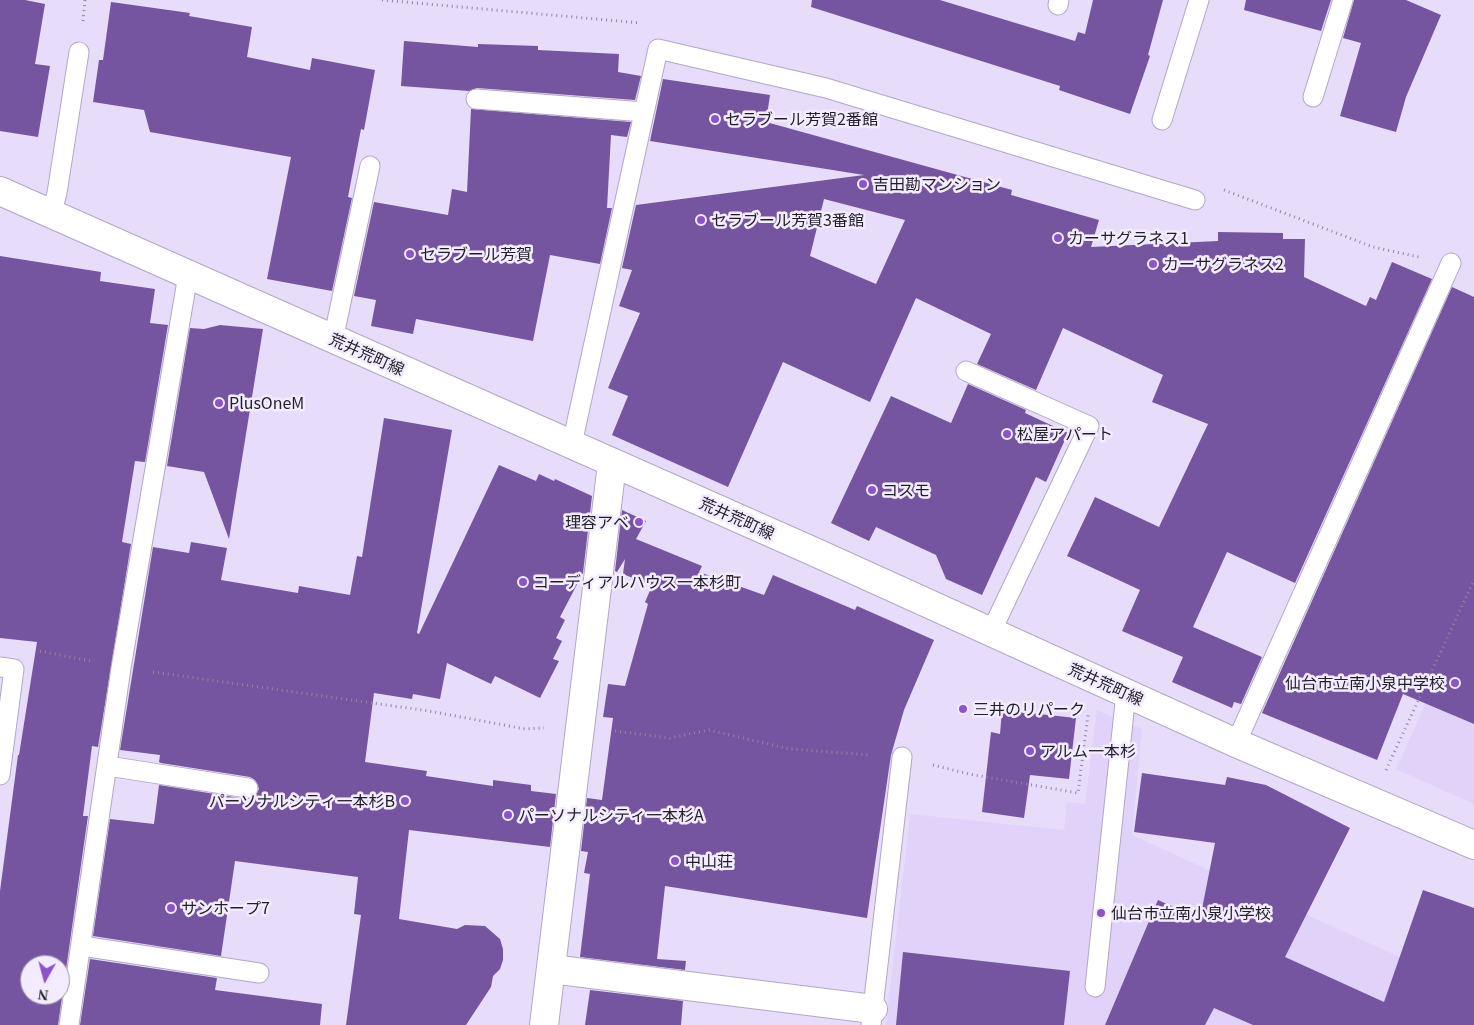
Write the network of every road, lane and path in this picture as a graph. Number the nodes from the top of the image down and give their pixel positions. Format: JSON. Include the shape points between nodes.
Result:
{"nodes":[{"id":1,"x":1199,"y":0,"type":"edge"},
{"id":2,"x":1343,"y":0,"type":"edge"},
{"id":3,"x":79,"y":52,"type":"dead end"},
{"id":4,"x":1313,"y":97,"type":"dead end"},
{"id":5,"x":476,"y":99,"type":"dead end"},
{"id":6,"x":644,"y":112,"type":"junction"},
{"id":7,"x":1162,"y":120,"type":"dead end"},
{"id":8,"x":370,"y":166,"type":"dead end"},
{"id":9,"x":0,"y":191,"type":"edge"},
{"id":10,"x":1196,"y":200,"type":"dead end"},
{"id":11,"x":51,"y":215,"type":"junction"},
{"id":12,"x":1451,"y":263,"type":"dead end"},
{"id":13,"x":188,"y":275,"type":"junction"},
{"id":14,"x":333,"y":340,"type":"junction"},
{"id":15,"x":966,"y":370,"type":"dead end"},
{"id":16,"x":572,"y":444,"type":"junction"},
{"id":17,"x":612,"y":464,"type":"junction"},
{"id":18,"x":1474,"y":580,"type":"edge"},
{"id":19,"x":990,"y":632,"type":"junction"},
{"id":20,"x":0,"y":667,"type":"edge"},
{"id":21,"x":1126,"y":693,"type":"junction"},
{"id":22,"x":1236,"y":742,"type":"junction"},
{"id":23,"x":902,"y":757,"type":"dead end"},
{"id":24,"x":108,"y":766,"type":"junction"},
{"id":25,"x":1386,"y":770,"type":"dead end"},
{"id":26,"x":0,"y":775,"type":"edge"},
{"id":27,"x":248,"y":788,"type":"dead end"},
{"id":28,"x":1474,"y":845,"type":"edge"},
{"id":29,"x":82,"y":946,"type":"junction"},
{"id":30,"x":551,"y":969,"type":"junction"},
{"id":31,"x":259,"y":973,"type":"dead end"},
{"id":32,"x":1095,"y":988,"type":"dead end"},
{"id":33,"x":872,"y":1017,"type":"edge"},
{"id":34,"x":70,"y":1025,"type":"edge"},
{"id":35,"x":544,"y":1025,"type":"edge"}],
"edges":[{"from":1,"to":7,"type":"lane"},
{"from":2,"to":4,"type":"lane"},
{"from":3,"to":11,"type":"lane"},
{"from":5,"to":6,"type":"lane"},
{"from":6,"to":10,"type":"lane","via":[[658,49],[826,88]]},
{"from":6,"to":16,"type":"lane"},
{"from":8,"to":14,"type":"lane"},
{"from":9,"to":11,"type":"main road","name":"荒井荒町線"},
{"from":11,"to":13,"type":"main road","name":"荒井荒町線"},
{"from":12,"to":22,"type":"lane"},
{"from":13,"to":14,"type":"main road","name":"荒井荒町線"},
{"from":13,"to":24,"type":"lane","via":[[121,668]]},
{"from":14,"to":16,"type":"main road","name":"荒井荒町線"},
{"from":15,"to":19,"type":"lane","via":[[1089,426]]},
{"from":16,"to":17,"type":"main road","name":"荒井荒町線"},
{"from":17,"to":19,"type":"main road","name":"荒井荒町線"},
{"from":17,"to":30,"type":"main road"},
{"from":18,"to":25,"type":"path"},
{"from":19,"to":21,"type":"main road","name":"荒井荒町線"},
{"from":20,"to":26,"type":"lane","via":[[14,669]]},
{"from":21,"to":22,"type":"main road","name":"荒井荒町線"},
{"from":21,"to":32,"type":"lane"},
{"from":22,"to":28,"type":"main road","name":"荒井荒町線"},
{"from":23,"to":33,"type":"lane"},
{"from":24,"to":27,"type":"lane"},
{"from":24,"to":29,"type":"lane"},
{"from":29,"to":31,"type":"lane"},
{"from":29,"to":34,"type":"lane"},
{"from":30,"to":33,"type":"main road"},
{"from":30,"to":35,"type":"main road"}]}
